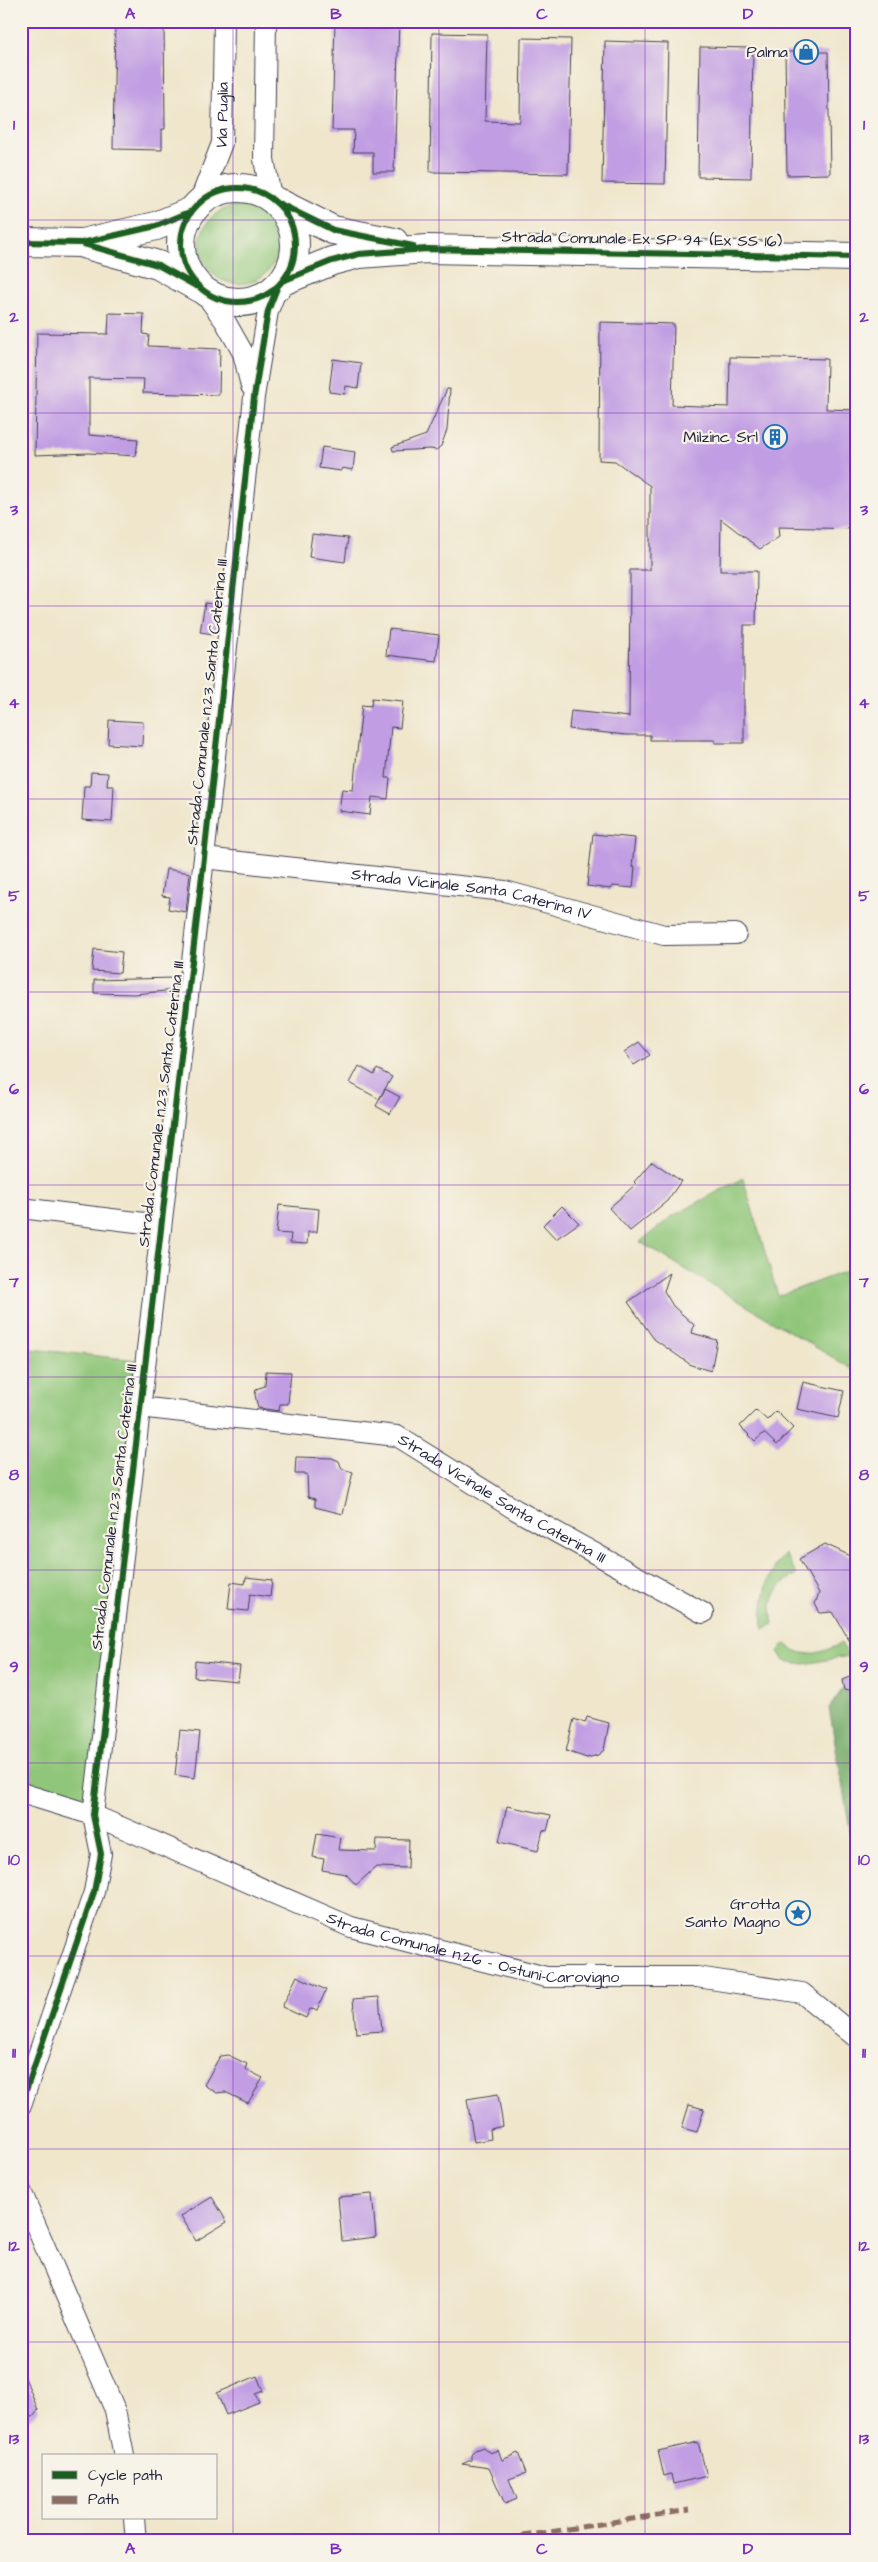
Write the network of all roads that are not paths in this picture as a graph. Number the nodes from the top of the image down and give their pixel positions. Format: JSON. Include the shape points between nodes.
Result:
{"nodes":[{"id":1,"x":224,"y":21,"type":"edge"},
{"id":2,"x":266,"y":21,"type":"edge"},
{"id":3,"x":274,"y":200,"type":"junction"},
{"id":4,"x":195,"y":207,"type":"junction"},
{"id":5,"x":21,"y":242,"type":"edge"},
{"id":6,"x":82,"y":243,"type":"junction"},
{"id":7,"x":427,"y":249,"type":"junction"},
{"id":8,"x":857,"y":257,"type":"edge"},
{"id":9,"x":281,"y":284,"type":"junction"},
{"id":10,"x":202,"y":289,"type":"junction"},
{"id":11,"x":254,"y":397,"type":"junction"},
{"id":12,"x":204,"y":858,"type":"junction"},
{"id":13,"x":736,"y":934,"type":"dead end"},
{"id":14,"x":21,"y":1208,"type":"edge"},
{"id":15,"x":161,"y":1225,"type":"junction"},
{"id":16,"x":139,"y":1407,"type":"junction"},
{"id":17,"x":704,"y":1613,"type":"dead end"},
{"id":18,"x":21,"y":1793,"type":"edge"},
{"id":19,"x":93,"y":1815,"type":"junction"},
{"id":20,"x":857,"y":2038,"type":"edge"},
{"id":21,"x":21,"y":2105,"type":"edge"},
{"id":22,"x":21,"y":2190,"type":"edge"},
{"id":23,"x":124,"y":2454,"type":"edge"},
{"id":24,"x":134,"y":2520,"type":"edge"},
{"id":25,"x":136,"y":2541,"type":"edge"}],
"edges":[{"from":1,"to":4,"type":"street","name":"Via Puglia","via":[[222,143]]},
{"from":2,"to":3,"type":"street","via":[[264,159]]},
{"from":3,"to":4,"type":"main road","via":[[253,189],[234,188],[215,193]]},
{"from":3,"to":7,"type":"main road","name":"Strada Comunale Ex SP 94 (Ex SS 16)","via":[[332,230]]},
{"from":3,"to":9,"type":"main road","via":[[288,216],[295,231],[293,265]]},
{"from":4,"to":6,"type":"main road","via":[[156,226]]},
{"from":4,"to":10,"type":"main road","via":[[184,226],[182,252],[189,275]]},
{"from":5,"to":6,"type":"main road"},
{"from":6,"to":10,"type":"main road","via":[[158,265]]},
{"from":7,"to":8,"type":"main road","name":"Strada Comunale Ex SP 94 (Ex SS 16)"},
{"from":7,"to":9,"type":"main road","name":"Strada Comunale Ex SP 94 (Ex SS 16)","via":[[359,254],[332,261]]},
{"from":9,"to":10,"type":"main road","via":[[260,298],[240,302],[220,300]]},
{"from":9,"to":11,"type":"street","name":"Strada Comunale n.23 Santa Caterina III","via":[[268,311]]},
{"from":10,"to":11,"type":"street","via":[[244,353]]},
{"from":11,"to":12,"type":"street","name":"Strada Comunale n.23 Santa Caterina III"},
{"from":12,"to":13,"type":"street","name":"Strada Vicinale Santa Caterina IV","via":[[505,890],[664,935]]},
{"from":12,"to":15,"type":"street","name":"Strada Comunale n.23 Santa Caterina III"},
{"from":14,"to":15,"type":"street"},
{"from":15,"to":16,"type":"street","name":"Strada Comunale n.23 Santa Caterina III"},
{"from":16,"to":17,"type":"street","name":"Strada Vicinale Santa Caterina III","via":[[397,1436],[516,1510]]},
{"from":16,"to":19,"type":"street","name":"Strada Comunale n.23 Santa Caterina III"},
{"from":18,"to":19,"type":"street","name":"Strada Comunale n.26 - Ostuni-Carovigno"},
{"from":19,"to":20,"type":"street","name":"Strada Comunale n.26 - Ostuni-Carovigno","via":[[351,1927],[546,1977],[697,1977],[802,1993]]},
{"from":19,"to":21,"type":"street","name":"Strada Comunale n.23 Santa Caterina III","via":[[101,1854],[94,1892]]},
{"from":22,"to":23,"type":"street","via":[[115,2410]]},
{"from":24,"to":25,"type":"street"}]}
